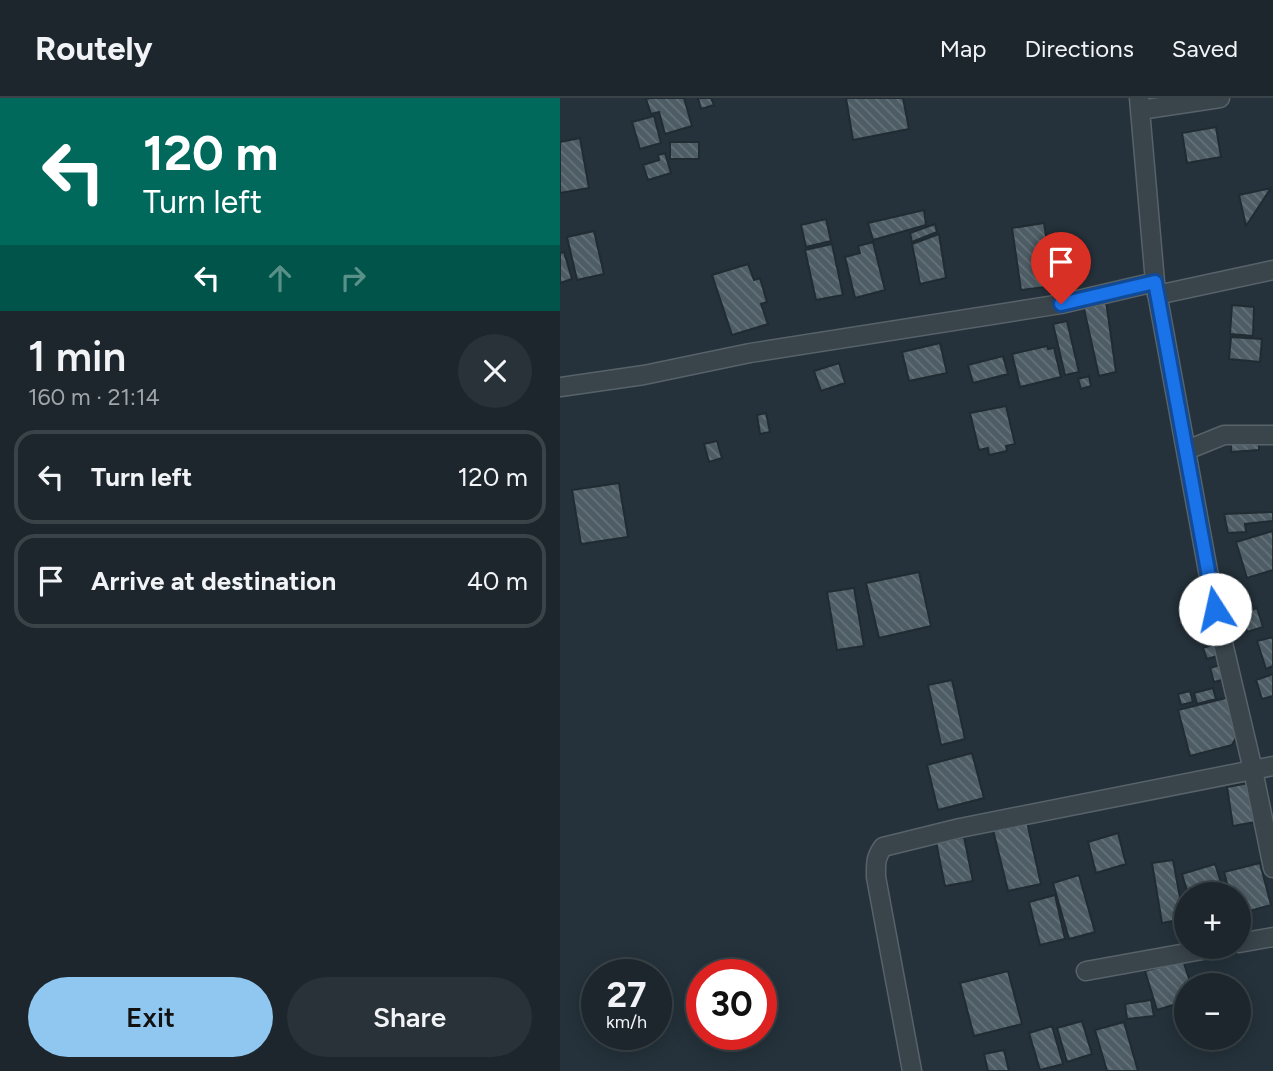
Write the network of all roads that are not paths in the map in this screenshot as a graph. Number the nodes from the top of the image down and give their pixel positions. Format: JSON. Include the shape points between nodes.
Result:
{"nodes":[{"id":1,"x":1220,"y":98,"type":"edge"},
{"id":2,"x":1139,"y":104,"type":"edge"},
{"id":3,"x":1273,"y":270,"type":"edge"},
{"id":4,"x":1156,"y":289,"type":"junction"},
{"id":5,"x":560,"y":387,"type":"edge"},
{"id":6,"x":1273,"y":435,"type":"edge"},
{"id":7,"x":1187,"y":450,"type":"junction"},
{"id":8,"x":1273,"y":766,"type":"edge"},
{"id":9,"x":1253,"y":771,"type":"junction"},
{"id":10,"x":1273,"y":868,"type":"edge"},
{"id":11,"x":1273,"y":937,"type":"edge"},
{"id":12,"x":1251,"y":941,"type":"edge"},
{"id":13,"x":1174,"y":955,"type":"edge"},
{"id":14,"x":1086,"y":971,"type":"dead end"},
{"id":15,"x":912,"y":1071,"type":"edge"}],
"edges":[{"from":1,"to":2,"type":"street"},
{"from":2,"to":4,"type":"street"},
{"from":3,"to":4,"type":"street"},
{"from":4,"to":5,"type":"street"},
{"from":4,"to":7,"type":"street"},
{"from":6,"to":7,"type":"street","via":[[1223,435]]},
{"from":7,"to":9,"type":"street","via":[[1215,609]]},
{"from":8,"to":9,"type":"street"},
{"from":9,"to":10,"type":"street"},
{"from":9,"to":15,"type":"street","via":[[883,847],[877,854],[876,877]]},
{"from":11,"to":12,"type":"street"},
{"from":13,"to":14,"type":"street"}]}
